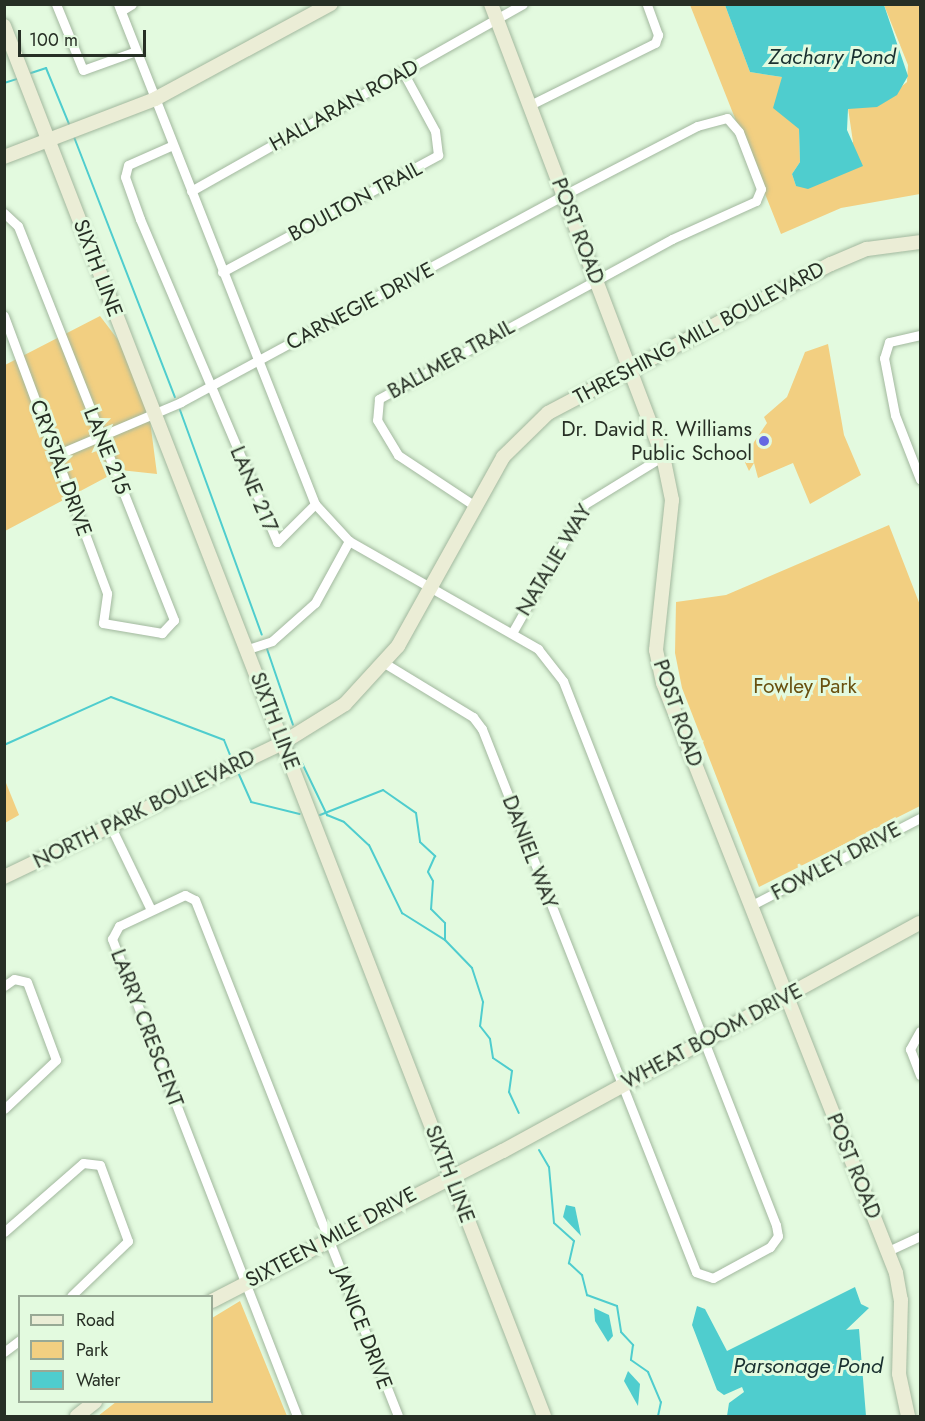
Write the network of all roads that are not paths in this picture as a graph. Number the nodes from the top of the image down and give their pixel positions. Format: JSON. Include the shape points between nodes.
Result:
{"nodes":[{"id":1,"x":57,"y":4,"type":"edge"},
{"id":2,"x":132,"y":4,"type":"edge"},
{"id":3,"x":331,"y":4,"type":"edge"},
{"id":4,"x":491,"y":4,"type":"edge"},
{"id":5,"x":523,"y":4,"type":"edge"},
{"id":6,"x":647,"y":4,"type":"edge"},
{"id":7,"x":120,"y":8,"type":"edge"},
{"id":8,"x":497,"y":20,"type":"junction"},
{"id":9,"x":4,"y":26,"type":"edge"},
{"id":10,"x":136,"y":51,"type":"junction"},
{"id":11,"x":403,"y":72,"type":"junction"},
{"id":12,"x":155,"y":99,"type":"junction"},
{"id":13,"x":530,"y":105,"type":"junction"},
{"id":14,"x":49,"y":140,"type":"junction"},
{"id":15,"x":173,"y":144,"type":"junction"},
{"id":16,"x":4,"y":158,"type":"edge"},
{"id":17,"x":191,"y":191,"type":"junction"},
{"id":18,"x":564,"y":195,"type":"junction"},
{"id":19,"x":4,"y":213,"type":"edge"},
{"id":20,"x":921,"y":242,"type":"edge"},
{"id":21,"x":222,"y":272,"type":"junction"},
{"id":22,"x":597,"y":280,"type":"junction"},
{"id":23,"x":4,"y":316,"type":"edge"},
{"id":24,"x":921,"y":335,"type":"edge"},
{"id":25,"x":257,"y":361,"type":"junction"},
{"id":26,"x":631,"y":368,"type":"junction"},
{"id":27,"x":211,"y":386,"type":"junction"},
{"id":28,"x":155,"y":415,"type":"junction"},
{"id":29,"x":101,"y":436,"type":"junction"},
{"id":30,"x":54,"y":456,"type":"junction"},
{"id":31,"x":663,"y":456,"type":"junction"},
{"id":32,"x":921,"y":479,"type":"edge"},
{"id":33,"x":315,"y":504,"type":"junction"},
{"id":34,"x":475,"y":506,"type":"junction"},
{"id":35,"x":349,"y":541,"type":"junction"},
{"id":36,"x":431,"y":586,"type":"junction"},
{"id":37,"x":103,"y":623,"type":"joint"},
{"id":38,"x":512,"y":633,"type":"junction"},
{"id":39,"x":248,"y":649,"type":"junction"},
{"id":40,"x":386,"y":664,"type":"junction"},
{"id":41,"x":284,"y":742,"type":"junction"},
{"id":42,"x":921,"y":818,"type":"edge"},
{"id":43,"x":110,"y":825,"type":"junction"},
{"id":44,"x":4,"y":877,"type":"edge"},
{"id":45,"x":752,"y":905,"type":"junction"},
{"id":46,"x":151,"y":910,"type":"junction"},
{"id":47,"x":921,"y":923,"type":"edge"},
{"id":48,"x":4,"y":986,"type":"edge"},
{"id":49,"x":787,"y":996,"type":"junction"},
{"id":50,"x":921,"y":1031,"type":"edge"},
{"id":51,"x":702,"y":1041,"type":"junction"},
{"id":52,"x":921,"y":1075,"type":"edge"},
{"id":53,"x":621,"y":1084,"type":"junction"},
{"id":54,"x":4,"y":1110,"type":"edge"},
{"id":55,"x":451,"y":1175,"type":"junction"},
{"id":56,"x":4,"y":1232,"type":"edge"},
{"id":57,"x":921,"y":1236,"type":"edge"},
{"id":58,"x":329,"y":1239,"type":"junction"},
{"id":59,"x":888,"y":1251,"type":"junction"},
{"id":60,"x":245,"y":1282,"type":"junction"},
{"id":61,"x":72,"y":1295,"type":"edge"},
{"id":62,"x":213,"y":1300,"type":"edge"},
{"id":63,"x":18,"y":1342,"type":"edge"},
{"id":64,"x":4,"y":1352,"type":"edge"},
{"id":65,"x":92,"y":1403,"type":"edge"},
{"id":66,"x":76,"y":1416,"type":"edge"},
{"id":67,"x":297,"y":1416,"type":"edge"},
{"id":68,"x":398,"y":1416,"type":"edge"},
{"id":69,"x":544,"y":1416,"type":"edge"},
{"id":70,"x":908,"y":1416,"type":"edge"}],
"edges":[{"from":1,"to":10,"type":"street","via":[[83,70]]},
{"from":2,"to":7,"type":"street"},
{"from":3,"to":12,"type":"street"},
{"from":4,"to":8,"type":"street","name":"POST ROAD"},
{"from":5,"to":8,"type":"street","name":"HALLARAN ROAD"},
{"from":6,"to":13,"type":"street","via":[[658,35],[655,43]]},
{"from":7,"to":10,"type":"street"},
{"from":8,"to":11,"type":"street","name":"HALLARAN ROAD"},
{"from":8,"to":13,"type":"street","name":"POST ROAD"},
{"from":9,"to":14,"type":"street","name":"SIXTH LINE"},
{"from":10,"to":12,"type":"street"},
{"from":11,"to":17,"type":"street","name":"HALLARAN ROAD"},
{"from":11,"to":21,"type":"street","name":"BOULTON TRAIL","via":[[435,131],[438,155]]},
{"from":12,"to":14,"type":"street"},
{"from":12,"to":15,"type":"street"},
{"from":13,"to":18,"type":"street","name":"POST ROAD"},
{"from":14,"to":16,"type":"street"},
{"from":14,"to":28,"type":"street","name":"SIXTH LINE"},
{"from":15,"to":17,"type":"street"},
{"from":15,"to":27,"type":"street","via":[[128,165],[124,177]]},
{"from":17,"to":21,"type":"street"},
{"from":18,"to":22,"type":"street","name":"POST ROAD"},
{"from":18,"to":22,"type":"street","name":"CARNEGIE DRIVE","via":[[719,116],[733,122],[748,154],[761,189],[756,201]]},
{"from":18,"to":25,"type":"street","name":"CARNEGIE DRIVE"},
{"from":19,"to":29,"type":"street","name":"LANE 215","via":[[18,226]]},
{"from":20,"to":26,"type":"street","name":"THRESHING MILL BOULEVARD","via":[[867,249],[831,264]]},
{"from":21,"to":25,"type":"street"},
{"from":22,"to":26,"type":"street","name":"POST ROAD"},
{"from":22,"to":34,"type":"street","name":"BALLMER TRAIL","via":[[379,399],[377,420],[398,455]]},
{"from":23,"to":30,"type":"street","name":"CRYSTAL DRIVE"},
{"from":24,"to":32,"type":"street","via":[[889,342],[884,358],[895,415]]},
{"from":25,"to":27,"type":"street","name":"CARNEGIE DRIVE"},
{"from":25,"to":33,"type":"street"},
{"from":26,"to":31,"type":"street","name":"POST ROAD"},
{"from":26,"to":34,"type":"street","name":"THRESHING MILL BOULEVARD","via":[[525,432]]},
{"from":27,"to":28,"type":"street","name":"CARNEGIE DRIVE"},
{"from":27,"to":33,"type":"street","name":"LANE 217","via":[[277,542]]},
{"from":28,"to":29,"type":"street","name":"CARNEGIE DRIVE"},
{"from":28,"to":39,"type":"street","name":"SIXTH LINE"},
{"from":29,"to":30,"type":"street","name":"CARNEGIE DRIVE"},
{"from":29,"to":37,"type":"street","name":"LANE 215","via":[[174,620],[156,635]]},
{"from":30,"to":37,"type":"street","name":"CRYSTAL DRIVE","via":[[107,593]]},
{"from":31,"to":38,"type":"street","name":"NATALIE WAY","via":[[585,504]]},
{"from":31,"to":45,"type":"street","name":"POST ROAD","via":[[671,509],[656,650],[663,683]]},
{"from":33,"to":35,"type":"street"},
{"from":34,"to":36,"type":"street","name":"THRESHING MILL BOULEVARD"},
{"from":35,"to":36,"type":"street"},
{"from":35,"to":39,"type":"street","via":[[315,603],[272,640]]},
{"from":36,"to":38,"type":"street"},
{"from":36,"to":40,"type":"street","name":"THRESHING MILL BOULEVARD"},
{"from":38,"to":51,"type":"street","via":[[546,656],[563,681]]},
{"from":39,"to":41,"type":"street","name":"SIXTH LINE"},
{"from":40,"to":41,"type":"street","name":"THRESHING MILL BOULEVARD","via":[[345,705]]},
{"from":40,"to":53,"type":"street","name":"DANIEL WAY","via":[[473,717],[482,729]]},
{"from":41,"to":43,"type":"street","name":"NORTH PARK BOULEVARD"},
{"from":41,"to":55,"type":"street","name":"SIXTH LINE"},
{"from":42,"to":45,"type":"street","name":"FOWLEY DRIVE"},
{"from":43,"to":44,"type":"street","name":"NORTH PARK BOULEVARD"},
{"from":43,"to":46,"type":"street"},
{"from":45,"to":49,"type":"street","name":"POST ROAD"},
{"from":46,"to":58,"type":"street","name":"LARRY CRESCENT","via":[[185,895],[195,900]]},
{"from":46,"to":60,"type":"street","name":"LARRY CRESCENT","via":[[115,929],[114,944]]},
{"from":47,"to":49,"type":"street","name":"WHEAT BOOM DRIVE"},
{"from":48,"to":54,"type":"street","via":[[14,979],[27,982],[57,1060]]},
{"from":49,"to":51,"type":"street","name":"WHEAT BOOM DRIVE"},
{"from":49,"to":59,"type":"street","name":"POST ROAD"},
{"from":50,"to":52,"type":"street","via":[[910,1049]]},
{"from":51,"to":53,"type":"street","name":"WHEAT BOOM DRIVE"},
{"from":51,"to":53,"type":"street","name":"DANIEL WAY","via":[[778,1236],[770,1247],[717,1277],[704,1278],[693,1268]]},
{"from":53,"to":55,"type":"street","name":"WHEAT BOOM DRIVE"},
{"from":55,"to":58,"type":"street","name":"SIXTEEN MILE DRIVE"},
{"from":55,"to":69,"type":"street","name":"SIXTH LINE"},
{"from":56,"to":61,"type":"street","via":[[83,1163],[100,1165],[128,1241]]},
{"from":57,"to":59,"type":"street"},
{"from":58,"to":60,"type":"street","name":"SIXTEEN MILE DRIVE"},
{"from":58,"to":68,"type":"street","name":"JANICE DRIVE"},
{"from":59,"to":70,"type":"street","name":"POST ROAD","via":[[900,1292],[899,1374]]},
{"from":60,"to":62,"type":"street","name":"SIXTEEN MILE DRIVE"},
{"from":60,"to":67,"type":"street"},
{"from":63,"to":64,"type":"street"},
{"from":65,"to":66,"type":"street"}]}
